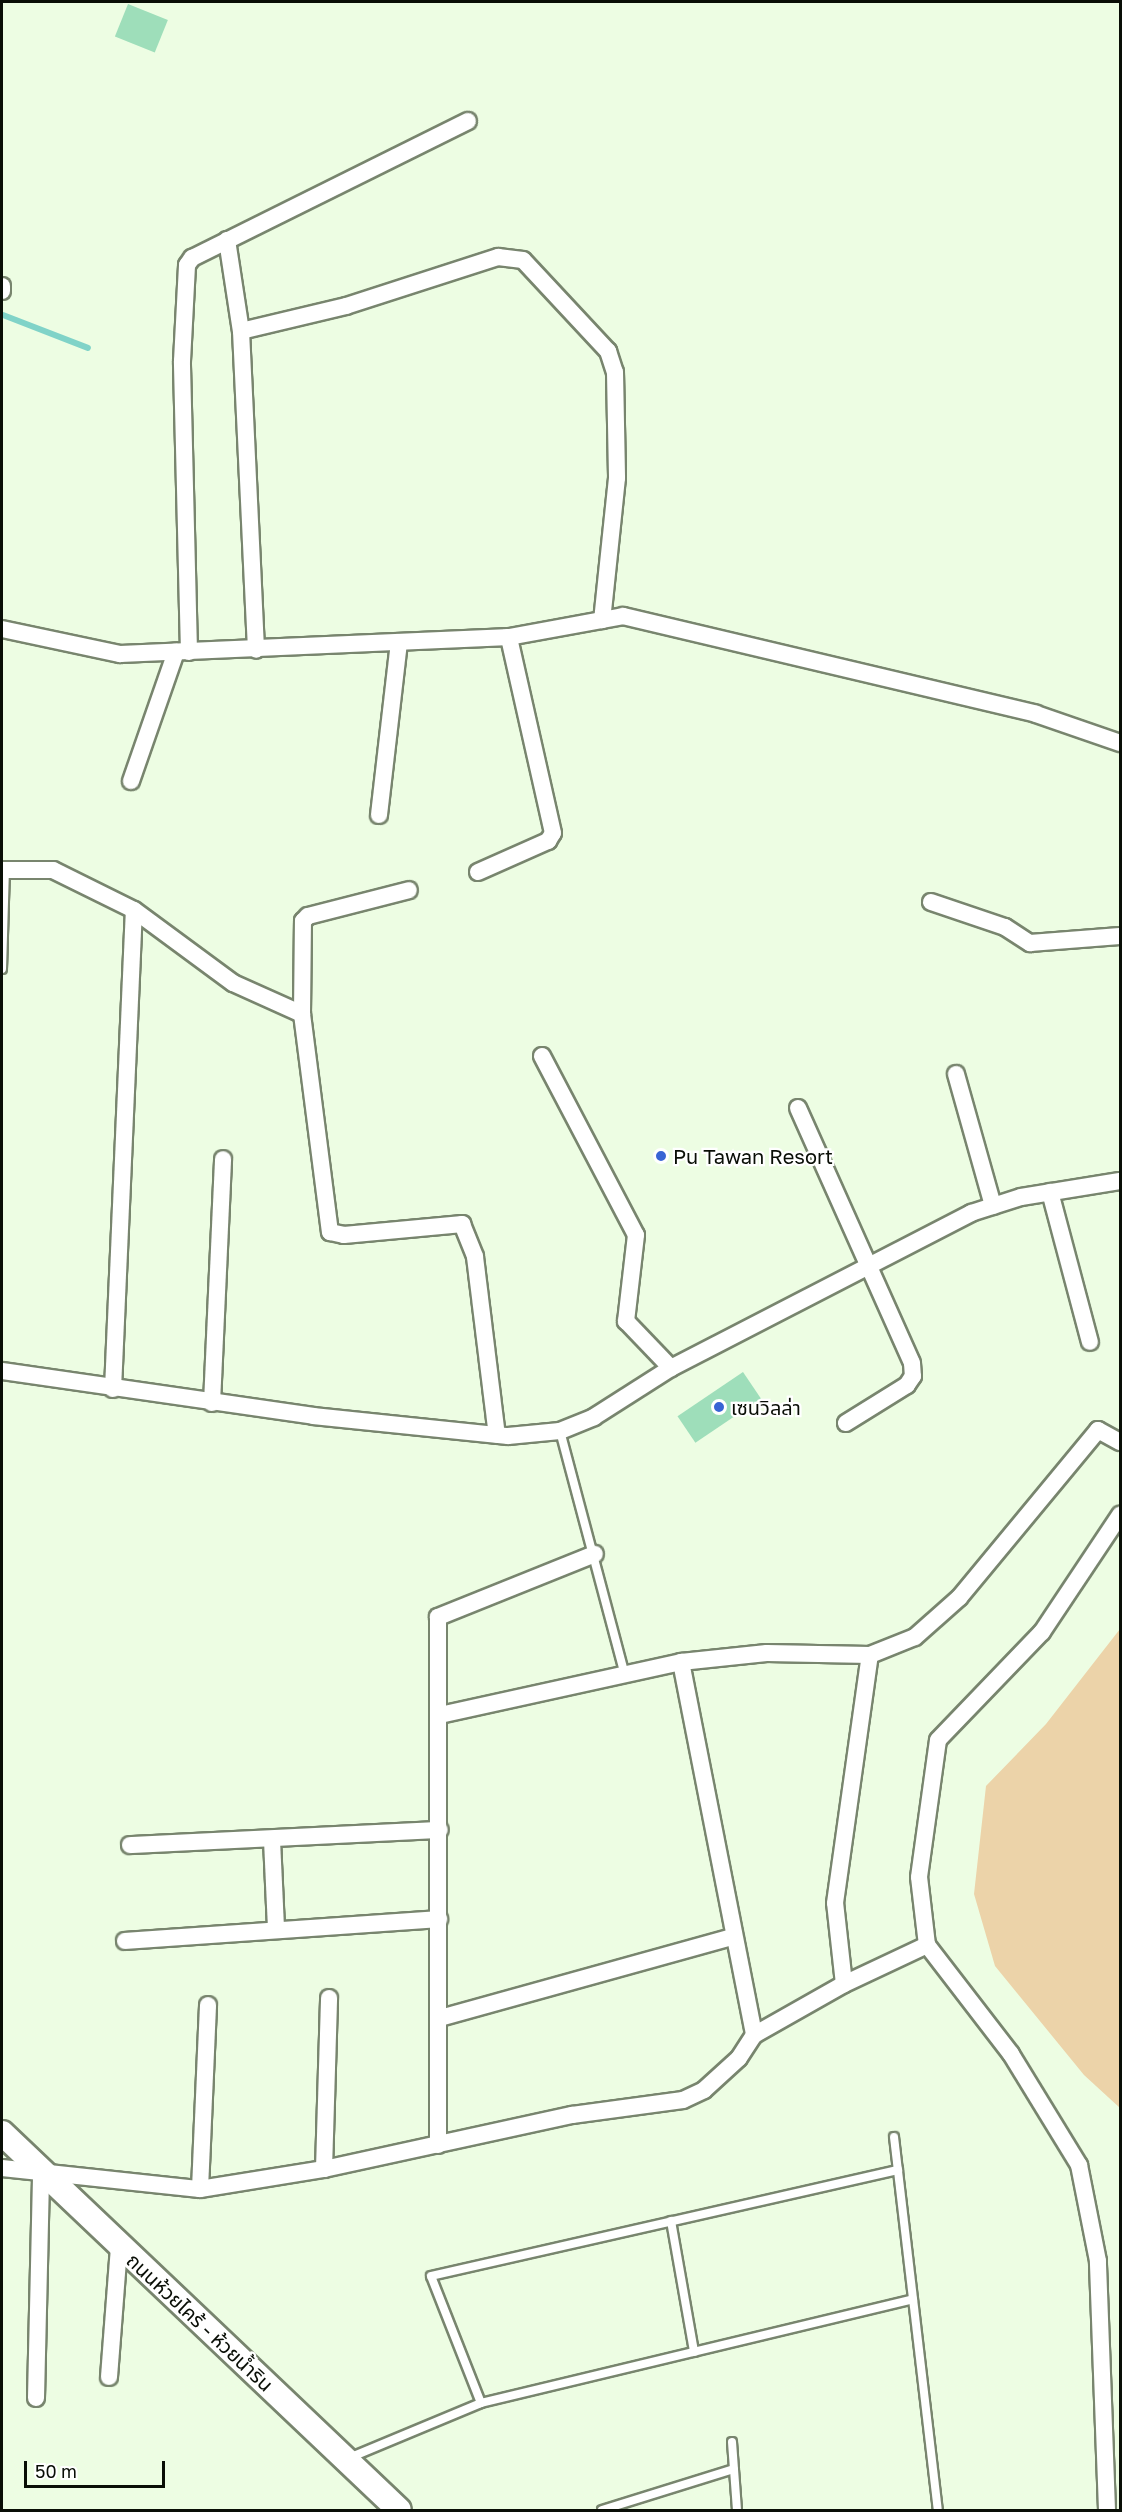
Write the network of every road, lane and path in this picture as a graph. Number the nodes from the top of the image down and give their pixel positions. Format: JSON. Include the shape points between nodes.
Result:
{"nodes":[{"id":1,"x":468,"y":121,"type":"dead end"},
{"id":2,"x":227,"y":240,"type":"junction"},
{"id":3,"x":2,"y":286,"type":"edge"},
{"id":4,"x":2,"y":291,"type":"edge"},
{"id":5,"x":241,"y":331,"type":"junction"},
{"id":6,"x":602,"y":620,"type":"junction"},
{"id":7,"x":2,"y":629,"type":"edge"},
{"id":8,"x":509,"y":637,"type":"junction"},
{"id":9,"x":399,"y":642,"type":"junction"},
{"id":10,"x":256,"y":650,"type":"junction"},
{"id":11,"x":183,"y":652,"type":"junction"},
{"id":12,"x":1120,"y":743,"type":"edge"},
{"id":13,"x":131,"y":781,"type":"dead end"},
{"id":14,"x":379,"y":815,"type":"dead end"},
{"id":15,"x":3,"y":870,"type":"edge"},
{"id":16,"x":478,"y":872,"type":"dead end"},
{"id":17,"x":409,"y":890,"type":"dead end"},
{"id":18,"x":931,"y":902,"type":"dead end"},
{"id":19,"x":134,"y":910,"type":"junction"},
{"id":20,"x":1120,"y":936,"type":"edge"},
{"id":21,"x":2,"y":969,"type":"edge"},
{"id":22,"x":302,"y":1014,"type":"junction"},
{"id":23,"x":542,"y":1056,"type":"dead end"},
{"id":24,"x":956,"y":1074,"type":"dead end"},
{"id":25,"x":798,"y":1108,"type":"dead end"},
{"id":26,"x":223,"y":1159,"type":"dead end"},
{"id":27,"x":1120,"y":1180,"type":"edge"},
{"id":28,"x":1050,"y":1192,"type":"junction"},
{"id":29,"x":993,"y":1206,"type":"junction"},
{"id":30,"x":870,"y":1264,"type":"junction"},
{"id":31,"x":1090,"y":1342,"type":"dead end"},
{"id":32,"x":671,"y":1368,"type":"junction"},
{"id":33,"x":2,"y":1371,"type":"edge"},
{"id":34,"x":113,"y":1389,"type":"junction"},
{"id":35,"x":212,"y":1402,"type":"junction"},
{"id":36,"x":846,"y":1423,"type":"dead end"},
{"id":37,"x":560,"y":1431,"type":"junction"},
{"id":38,"x":497,"y":1435,"type":"junction"},
{"id":39,"x":1120,"y":1442,"type":"edge"},
{"id":40,"x":1120,"y":1515,"type":"edge"},
{"id":41,"x":595,"y":1554,"type":"junction"},
{"id":42,"x":870,"y":1655,"type":"junction"},
{"id":43,"x":681,"y":1662,"type":"junction"},
{"id":44,"x":624,"y":1672,"type":"junction"},
{"id":45,"x":440,"y":1715,"type":"junction"},
{"id":46,"x":440,"y":1830,"type":"junction"},
{"id":47,"x":272,"y":1840,"type":"junction"},
{"id":48,"x":130,"y":1845,"type":"dead end"},
{"id":49,"x":439,"y":1919,"type":"junction"},
{"id":50,"x":276,"y":1928,"type":"junction"},
{"id":51,"x":732,"y":1937,"type":"junction"},
{"id":52,"x":125,"y":1941,"type":"dead end"},
{"id":53,"x":927,"y":1945,"type":"junction"},
{"id":54,"x":844,"y":1984,"type":"junction"},
{"id":55,"x":330,"y":1998,"type":"dead end"},
{"id":56,"x":208,"y":2005,"type":"dead end"},
{"id":57,"x":440,"y":2018,"type":"junction"},
{"id":58,"x":754,"y":2035,"type":"junction"},
{"id":59,"x":2,"y":2133,"type":"edge"},
{"id":60,"x":894,"y":2137,"type":"dead end"},
{"id":61,"x":438,"y":2145,"type":"junction"},
{"id":62,"x":2,"y":2168,"type":"edge"},
{"id":63,"x":324,"y":2169,"type":"junction"},
{"id":64,"x":898,"y":2170,"type":"junction"},
{"id":65,"x":40,"y":2172,"type":"junction"},
{"id":66,"x":200,"y":2189,"type":"junction"},
{"id":67,"x":671,"y":2221,"type":"junction"},
{"id":68,"x":119,"y":2246,"type":"junction"},
{"id":69,"x":913,"y":2299,"type":"junction"},
{"id":70,"x":694,"y":2352,"type":"junction"},
{"id":71,"x":109,"y":2377,"type":"dead end"},
{"id":72,"x":36,"y":2398,"type":"dead end"},
{"id":73,"x":481,"y":2403,"type":"junction"},
{"id":74,"x":732,"y":2442,"type":"dead end"},
{"id":75,"x":345,"y":2460,"type":"junction"},
{"id":76,"x":734,"y":2469,"type":"junction"},
{"id":77,"x":399,"y":2511,"type":"edge"},
{"id":78,"x":602,"y":2511,"type":"edge"},
{"id":79,"x":737,"y":2511,"type":"edge"},
{"id":80,"x":938,"y":2511,"type":"edge"},
{"id":81,"x":1107,"y":2511,"type":"edge"}],
"edges":[{"from":1,"to":2,"type":"street"},
{"from":2,"to":5,"type":"street"},
{"from":2,"to":11,"type":"street","via":[[192,258],[185,279]]},
{"from":3,"to":4,"type":"street"},
{"from":5,"to":6,"type":"street","via":[[346,306],[498,257],[523,260],[608,351],[615,372],[617,478]]},
{"from":5,"to":10,"type":"street"},
{"from":6,"to":8,"type":"street"},
{"from":6,"to":12,"type":"street","via":[[623,616],[979,700],[1036,714]]},
{"from":7,"to":11,"type":"street","via":[[120,654]]},
{"from":8,"to":9,"type":"street"},
{"from":8,"to":16,"type":"street","via":[[553,833],[548,841]]},
{"from":9,"to":10,"type":"street"},
{"from":9,"to":14,"type":"street"},
{"from":10,"to":11,"type":"street"},
{"from":11,"to":13,"type":"street"},
{"from":15,"to":19,"type":"street","via":[[53,870]]},
{"from":15,"to":21,"type":"lane"},
{"from":17,"to":22,"type":"street","via":[[308,916],[303,921]]},
{"from":18,"to":20,"type":"street","via":[[1005,927],[1030,943]]},
{"from":19,"to":22,"type":"street","via":[[233,983]]},
{"from":19,"to":34,"type":"street"},
{"from":22,"to":38,"type":"street","via":[[330,1232],[344,1235],[462,1224],[475,1257]]},
{"from":23,"to":32,"type":"street","via":[[636,1235],[626,1321]]},
{"from":24,"to":29,"type":"street"},
{"from":25,"to":30,"type":"street"},
{"from":26,"to":35,"type":"street"},
{"from":27,"to":28,"type":"street"},
{"from":28,"to":29,"type":"street"},
{"from":28,"to":31,"type":"street"},
{"from":29,"to":30,"type":"street","via":[[971,1213]]},
{"from":30,"to":32,"type":"street"},
{"from":30,"to":36,"type":"street","via":[[912,1364],[913,1376],[907,1385]]},
{"from":32,"to":37,"type":"street","via":[[594,1417]]},
{"from":33,"to":34,"type":"street"},
{"from":34,"to":35,"type":"street"},
{"from":35,"to":38,"type":"street"},
{"from":37,"to":38,"type":"street"},
{"from":37,"to":41,"type":"lane"},
{"from":39,"to":42,"type":"street","via":[[1098,1430],[959,1598],[915,1637]]},
{"from":40,"to":53,"type":"street","via":[[1042,1632],[938,1740],[919,1877]]},
{"from":41,"to":44,"type":"lane"},
{"from":41,"to":45,"type":"street","via":[[438,1617]]},
{"from":42,"to":43,"type":"street","via":[[767,1653]]},
{"from":42,"to":54,"type":"street","via":[[835,1904]]},
{"from":43,"to":44,"type":"street"},
{"from":43,"to":51,"type":"street"},
{"from":44,"to":45,"type":"street"},
{"from":45,"to":46,"type":"street"},
{"from":46,"to":47,"type":"street"},
{"from":46,"to":49,"type":"street"},
{"from":47,"to":48,"type":"street"},
{"from":47,"to":50,"type":"street"},
{"from":49,"to":50,"type":"street"},
{"from":49,"to":57,"type":"street"},
{"from":50,"to":52,"type":"street"},
{"from":51,"to":57,"type":"street"},
{"from":51,"to":58,"type":"street"},
{"from":53,"to":54,"type":"street"},
{"from":53,"to":81,"type":"street","via":[[1011,2054],[1080,2165],[1098,2261]]},
{"from":54,"to":58,"type":"street"},
{"from":55,"to":63,"type":"street"},
{"from":56,"to":66,"type":"street"},
{"from":57,"to":61,"type":"street"},
{"from":58,"to":61,"type":"street","via":[[739,2058],[704,2090],[683,2100],[573,2115]]},
{"from":59,"to":65,"type":"main road","name":"ถนนห้วยไคร้ - ห้วยน้ำริน"},
{"from":60,"to":64,"type":"lane"},
{"from":61,"to":63,"type":"street"},
{"from":62,"to":65,"type":"street"},
{"from":63,"to":66,"type":"street"},
{"from":64,"to":67,"type":"lane"},
{"from":64,"to":69,"type":"lane"},
{"from":65,"to":66,"type":"street"},
{"from":65,"to":68,"type":"main road","name":"ถนนห้วยไคร้ - ห้วยน้ำริน"},
{"from":65,"to":72,"type":"street"},
{"from":67,"to":70,"type":"lane"},
{"from":67,"to":73,"type":"lane","via":[[431,2276]]},
{"from":68,"to":71,"type":"street"},
{"from":68,"to":75,"type":"main road","name":"ถนนห้วยไคร้ - ห้วยน้ำริน"},
{"from":69,"to":70,"type":"lane"},
{"from":69,"to":80,"type":"lane"},
{"from":70,"to":73,"type":"lane"},
{"from":73,"to":75,"type":"lane"},
{"from":74,"to":76,"type":"lane"},
{"from":75,"to":77,"type":"main road","name":"ถนนห้วยไคร้ - ห้วยน้ำริน"},
{"from":76,"to":78,"type":"lane"},
{"from":76,"to":79,"type":"lane"}]}
